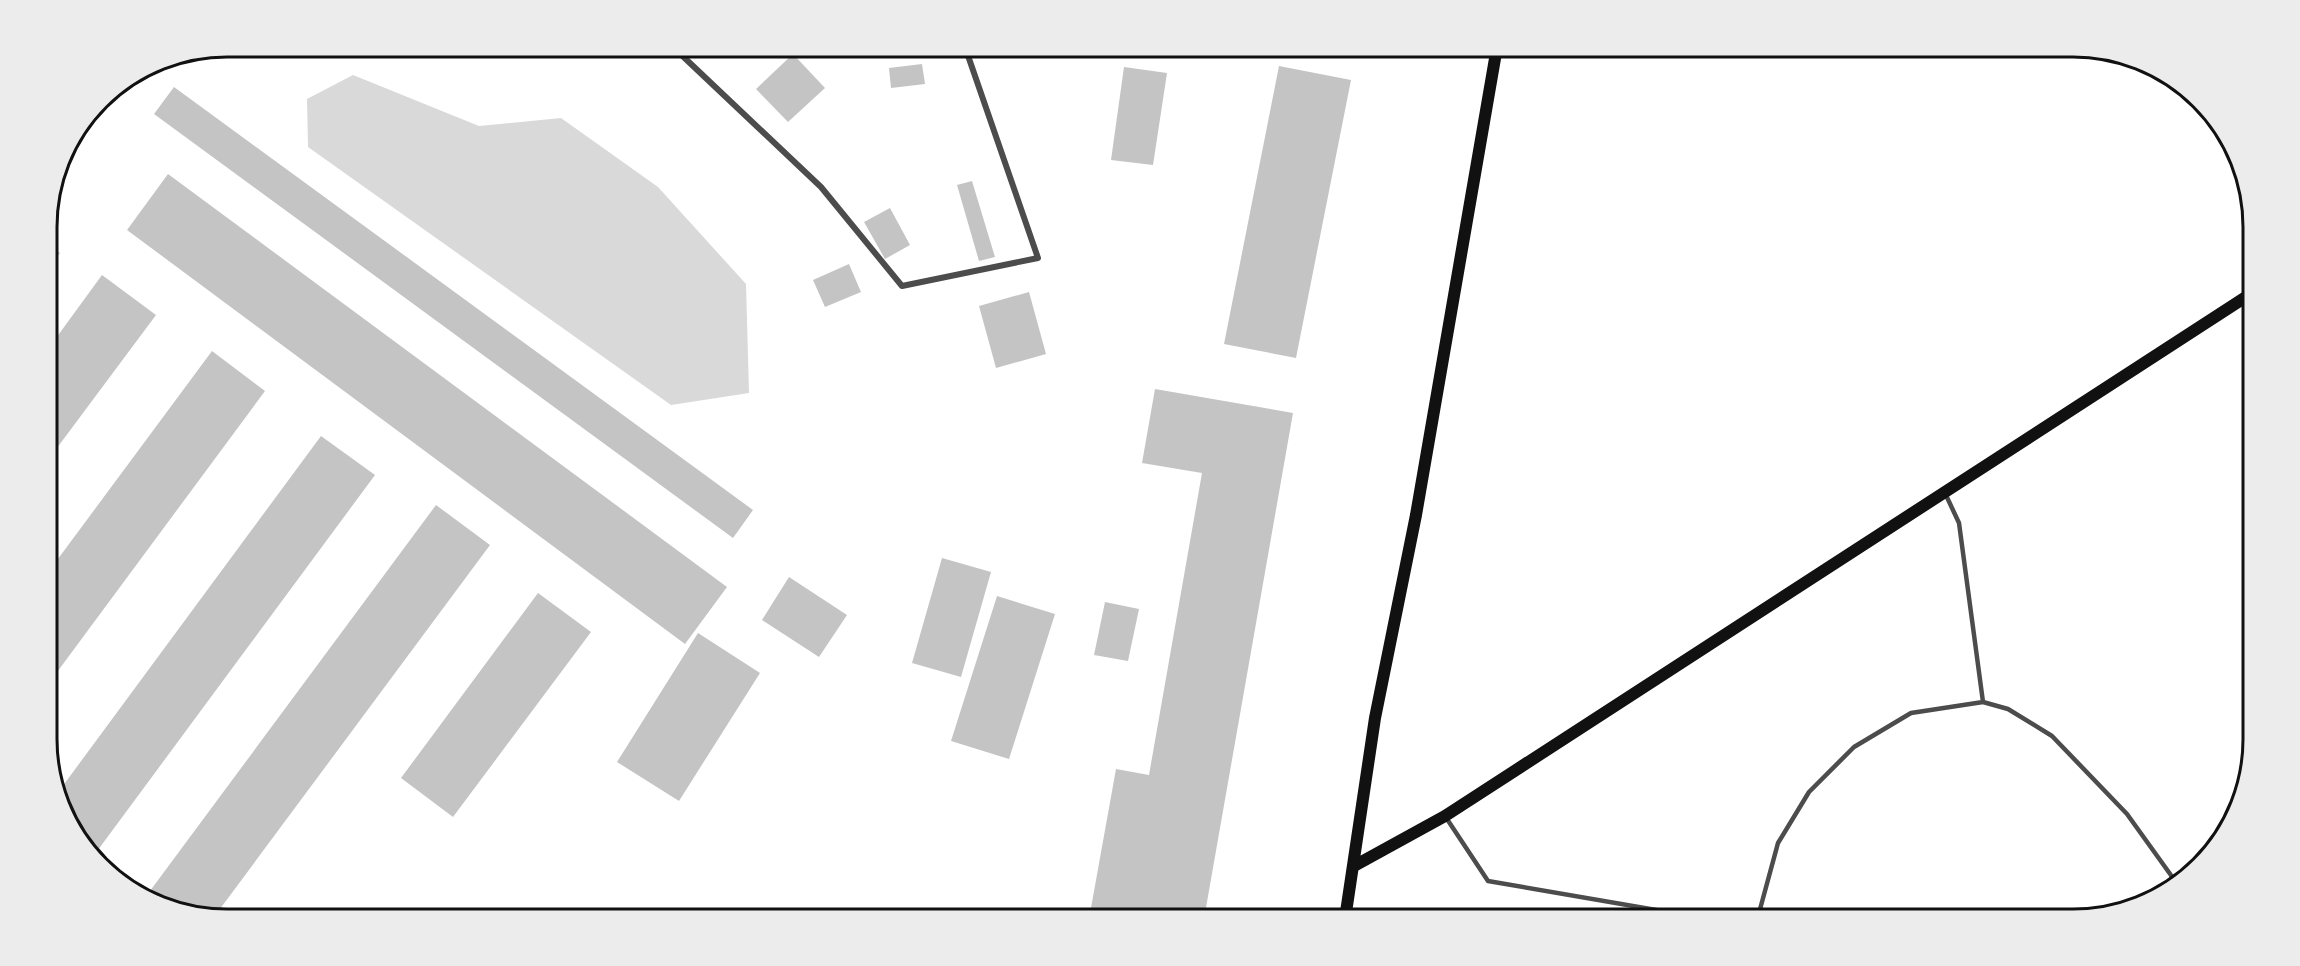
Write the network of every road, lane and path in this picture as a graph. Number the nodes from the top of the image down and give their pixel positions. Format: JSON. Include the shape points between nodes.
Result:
{"nodes":[{"id":1,"x":685,"y":57,"type":"edge"},
{"id":2,"x":969,"y":57,"type":"edge"},
{"id":3,"x":1495,"y":57,"type":"edge"},
{"id":4,"x":2243,"y":298,"type":"edge"},
{"id":5,"x":1946,"y":493,"type":"junction"},
{"id":6,"x":1983,"y":702,"type":"junction"},
{"id":7,"x":1445,"y":816,"type":"junction"},
{"id":8,"x":1354,"y":866,"type":"junction"},
{"id":9,"x":2172,"y":877,"type":"edge"},
{"id":10,"x":1347,"y":909,"type":"edge"},
{"id":11,"x":1651,"y":909,"type":"edge"},
{"id":12,"x":1760,"y":909,"type":"edge"}],
"edges":[{"from":1,"to":2,"type":"street","via":[[821,187],[902,286],[1038,258]]},
{"from":3,"to":8,"type":"main road","via":[[1418,504],[1375,718]]},
{"from":4,"to":5,"type":"main road"},
{"from":5,"to":6,"type":"lane","via":[[1959,523]]},
{"from":5,"to":7,"type":"main road"},
{"from":6,"to":9,"type":"lane","via":[[2008,709],[2052,736],[2127,814]]},
{"from":6,"to":12,"type":"lane","via":[[1911,714],[1854,747],[1809,792],[1778,843]]},
{"from":7,"to":8,"type":"main road"},
{"from":7,"to":11,"type":"lane","via":[[1488,881]]},
{"from":8,"to":10,"type":"main road"}]}
